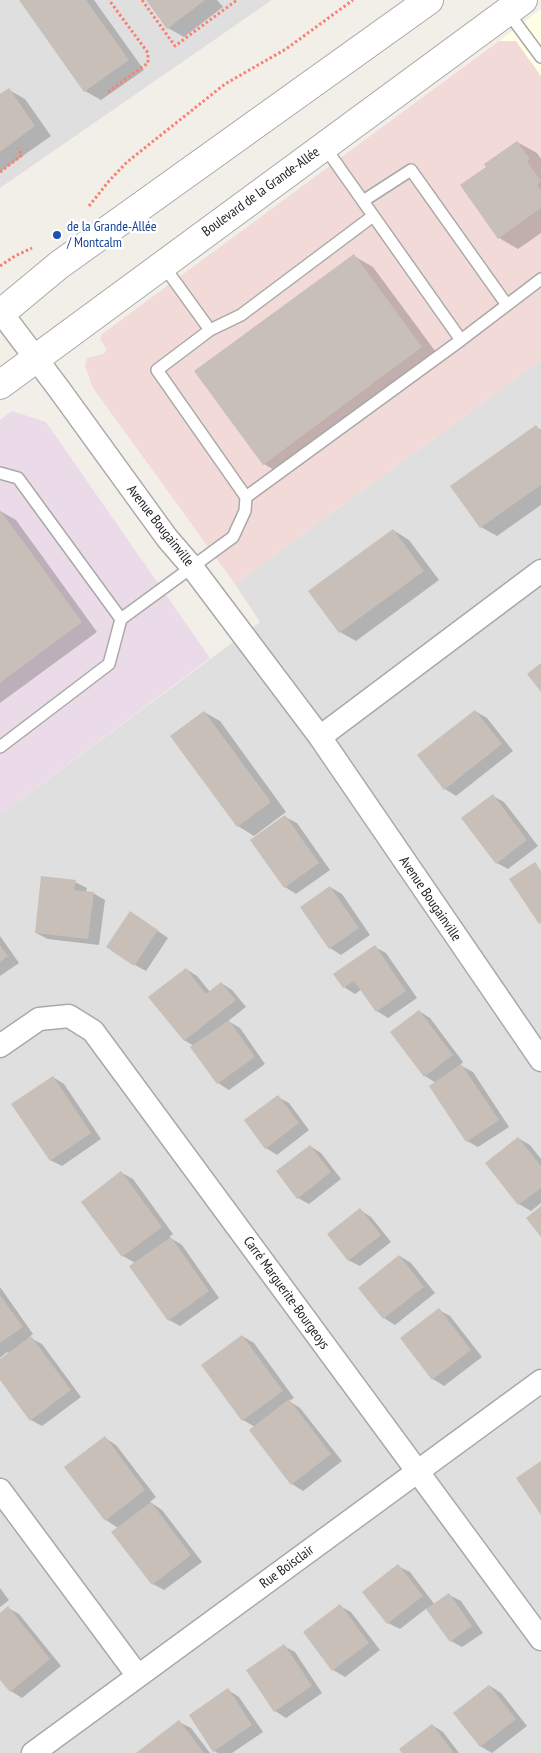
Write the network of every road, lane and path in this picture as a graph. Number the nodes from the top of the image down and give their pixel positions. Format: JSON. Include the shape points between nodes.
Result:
{"nodes":[{"id":1,"x":109,"y":0,"type":"edge"},
{"id":2,"x":142,"y":0,"type":"edge"},
{"id":3,"x":237,"y":0,"type":"edge"},
{"id":4,"x":354,"y":0,"type":"edge"},
{"id":5,"x":429,"y":0,"type":"edge"},
{"id":6,"x":515,"y":6,"type":"edge"},
{"id":7,"x":541,"y":57,"type":"edge"},
{"id":8,"x":108,"y":92,"type":"dead end"},
{"id":9,"x":324,"y":146,"type":"junction"},
{"id":10,"x":18,"y":148,"type":"dead end"},
{"id":11,"x":0,"y":172,"type":"edge"},
{"id":12,"x":363,"y":201,"type":"junction"},
{"id":13,"x":84,"y":212,"type":"dead end"},
{"id":14,"x":373,"y":216,"type":"junction"},
{"id":15,"x":39,"y":246,"type":"dead end"},
{"id":16,"x":163,"y":265,"type":"junction"},
{"id":17,"x":0,"y":266,"type":"edge"},
{"id":18,"x":541,"y":279,"type":"edge"},
{"id":19,"x":507,"y":305,"type":"junction"},
{"id":20,"x":0,"y":310,"type":"edge"},
{"id":21,"x":210,"y":330,"type":"junction"},
{"id":22,"x":461,"y":340,"type":"junction"},
{"id":23,"x":36,"y":358,"type":"junction"},
{"id":24,"x":0,"y":385,"type":"edge"},
{"id":25,"x":0,"y":473,"type":"edge"},
{"id":26,"x":246,"y":497,"type":"junction"},
{"id":27,"x":192,"y":567,"type":"junction"},
{"id":28,"x":541,"y":571,"type":"edge"},
{"id":29,"x":122,"y":618,"type":"junction"},
{"id":30,"x":320,"y":737,"type":"junction"},
{"id":31,"x":0,"y":747,"type":"edge"},
{"id":32,"x":0,"y":1046,"type":"edge"},
{"id":33,"x":541,"y":1060,"type":"edge"},
{"id":34,"x":541,"y":1381,"type":"edge"},
{"id":35,"x":417,"y":1472,"type":"junction"},
{"id":36,"x":0,"y":1490,"type":"edge"},
{"id":37,"x":541,"y":1640,"type":"edge"},
{"id":38,"x":138,"y":1676,"type":"junction"},
{"id":39,"x":33,"y":1753,"type":"edge"}],
"edges":[{"from":1,"to":8,"type":"path","via":[[148,53],[148,63]]},
{"from":2,"to":3,"type":"path","via":[[175,46]]},
{"from":4,"to":13,"type":"path","via":[[286,49],[226,84],[128,162]]},
{"from":5,"to":20,"type":"street"},
{"from":6,"to":7,"type":"lane"},
{"from":6,"to":9,"type":"street","name":"Boulevard de la Grande-Allée"},
{"from":9,"to":12,"type":"lane"},
{"from":9,"to":16,"type":"street","name":"Boulevard de la Grande-Allée"},
{"from":10,"to":11,"type":"path","via":[[22,155]]},
{"from":12,"to":14,"type":"lane"},
{"from":12,"to":19,"type":"lane","via":[[411,170]]},
{"from":14,"to":21,"type":"lane","via":[[241,315]]},
{"from":14,"to":22,"type":"lane"},
{"from":15,"to":17,"type":"path"},
{"from":16,"to":21,"type":"lane"},
{"from":16,"to":23,"type":"street","name":"Boulevard de la Grande-Allée"},
{"from":18,"to":19,"type":"lane"},
{"from":19,"to":22,"type":"lane"},
{"from":20,"to":23,"type":"street","name":"Avenue Bougainville"},
{"from":21,"to":26,"type":"lane","via":[[157,370]]},
{"from":22,"to":26,"type":"lane"},
{"from":23,"to":24,"type":"street","name":"Boulevard de la Grande-Allée"},
{"from":23,"to":27,"type":"street","name":"Avenue Bougainville","via":[[167,538]]},
{"from":25,"to":29,"type":"lane","via":[[18,478]]},
{"from":26,"to":27,"type":"lane","via":[[245,511],[233,537]]},
{"from":27,"to":29,"type":"lane"},
{"from":27,"to":30,"type":"street","name":"Avenue Bougainville"},
{"from":28,"to":30,"type":"street"},
{"from":29,"to":31,"type":"lane","via":[[109,664]]},
{"from":30,"to":33,"type":"street","name":"Avenue Bougainville"},
{"from":32,"to":35,"type":"street","name":"Carré Marguerite-Bourgeoys","via":[[39,1019],[69,1016],[93,1031]]},
{"from":34,"to":35,"type":"street","name":"Rue Boisclair"},
{"from":35,"to":37,"type":"street","name":"Carré Marguerite-Bourgeoys"},
{"from":35,"to":38,"type":"street","name":"Rue Boisclair"},
{"from":36,"to":38,"type":"street"},
{"from":38,"to":39,"type":"street","name":"Rue Boisclair"}]}
